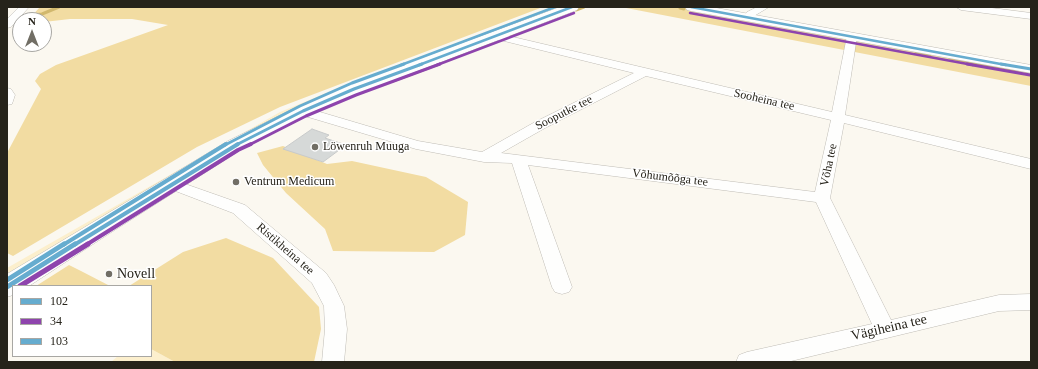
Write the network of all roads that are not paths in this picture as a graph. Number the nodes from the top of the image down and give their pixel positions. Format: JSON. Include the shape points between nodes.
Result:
{"nodes":[{"id":1,"x":24,"y":7,"type":"edge"},
{"id":2,"x":572,"y":7,"type":"edge"},
{"id":3,"x":691,"y":7,"type":"edge"},
{"id":4,"x":764,"y":7,"type":"edge"},
{"id":5,"x":961,"y":7,"type":"edge"},
{"id":6,"x":1031,"y":16,"type":"edge"},
{"id":7,"x":748,"y":17,"type":"junction"},
{"id":8,"x":7,"y":25,"type":"edge"},
{"id":9,"x":496,"y":36,"type":"junction"},
{"id":10,"x":852,"y":36,"type":"junction"},
{"id":11,"x":1031,"y":69,"type":"edge"},
{"id":12,"x":644,"y":72,"type":"junction"},
{"id":13,"x":7,"y":92,"type":"edge"},
{"id":14,"x":7,"y":101,"type":"edge"},
{"id":15,"x":303,"y":111,"type":"junction"},
{"id":16,"x":838,"y":118,"type":"junction"},
{"id":17,"x":484,"y":157,"type":"junction"},
{"id":18,"x":518,"y":159,"type":"junction"},
{"id":19,"x":1031,"y":164,"type":"edge"},
{"id":20,"x":171,"y":184,"type":"junction"},
{"id":21,"x":822,"y":198,"type":"junction"},
{"id":22,"x":7,"y":287,"type":"edge"},
{"id":23,"x":562,"y":287,"type":"dead end"},
{"id":24,"x":1031,"y":302,"type":"edge"},
{"id":25,"x":885,"y":329,"type":"junction"},
{"id":26,"x":334,"y":362,"type":"edge"},
{"id":27,"x":747,"y":362,"type":"edge"}],
"edges":[{"from":1,"to":8,"type":"street"},
{"from":2,"to":9,"type":"main road"},
{"from":3,"to":7,"type":"street"},
{"from":4,"to":7,"type":"street"},
{"from":5,"to":6,"type":"street"},
{"from":7,"to":10,"type":"street"},
{"from":9,"to":12,"type":"street","name":"Sooheina tee"},
{"from":9,"to":15,"type":"main road","via":[[354,89]]},
{"from":10,"to":11,"type":"street"},
{"from":10,"to":16,"type":"street","name":"Võha tee"},
{"from":12,"to":16,"type":"street","name":"Sooheina tee"},
{"from":12,"to":17,"type":"street","name":"Sooputke tee"},
{"from":13,"to":14,"type":"street"},
{"from":15,"to":17,"type":"street","name":"Võhumõõga tee","via":[[416,145]]},
{"from":15,"to":20,"type":"main road","via":[[235,145]]},
{"from":16,"to":19,"type":"street","name":"Sooheina tee"},
{"from":16,"to":21,"type":"street","name":"Võha tee"},
{"from":17,"to":18,"type":"street","name":"Võhumõõga tee"},
{"from":18,"to":21,"type":"street","name":"Võhumõõga tee"},
{"from":18,"to":23,"type":"street"},
{"from":20,"to":22,"type":"main road"},
{"from":20,"to":26,"type":"street","name":"Ristikheina tee","via":[[239,209],[319,278],[334,306]]},
{"from":21,"to":25,"type":"street","name":"Võha tee"},
{"from":24,"to":25,"type":"street","name":"Vägiheina tee","via":[[999,303]]},
{"from":25,"to":27,"type":"street","name":"Vägiheina tee"}]}
